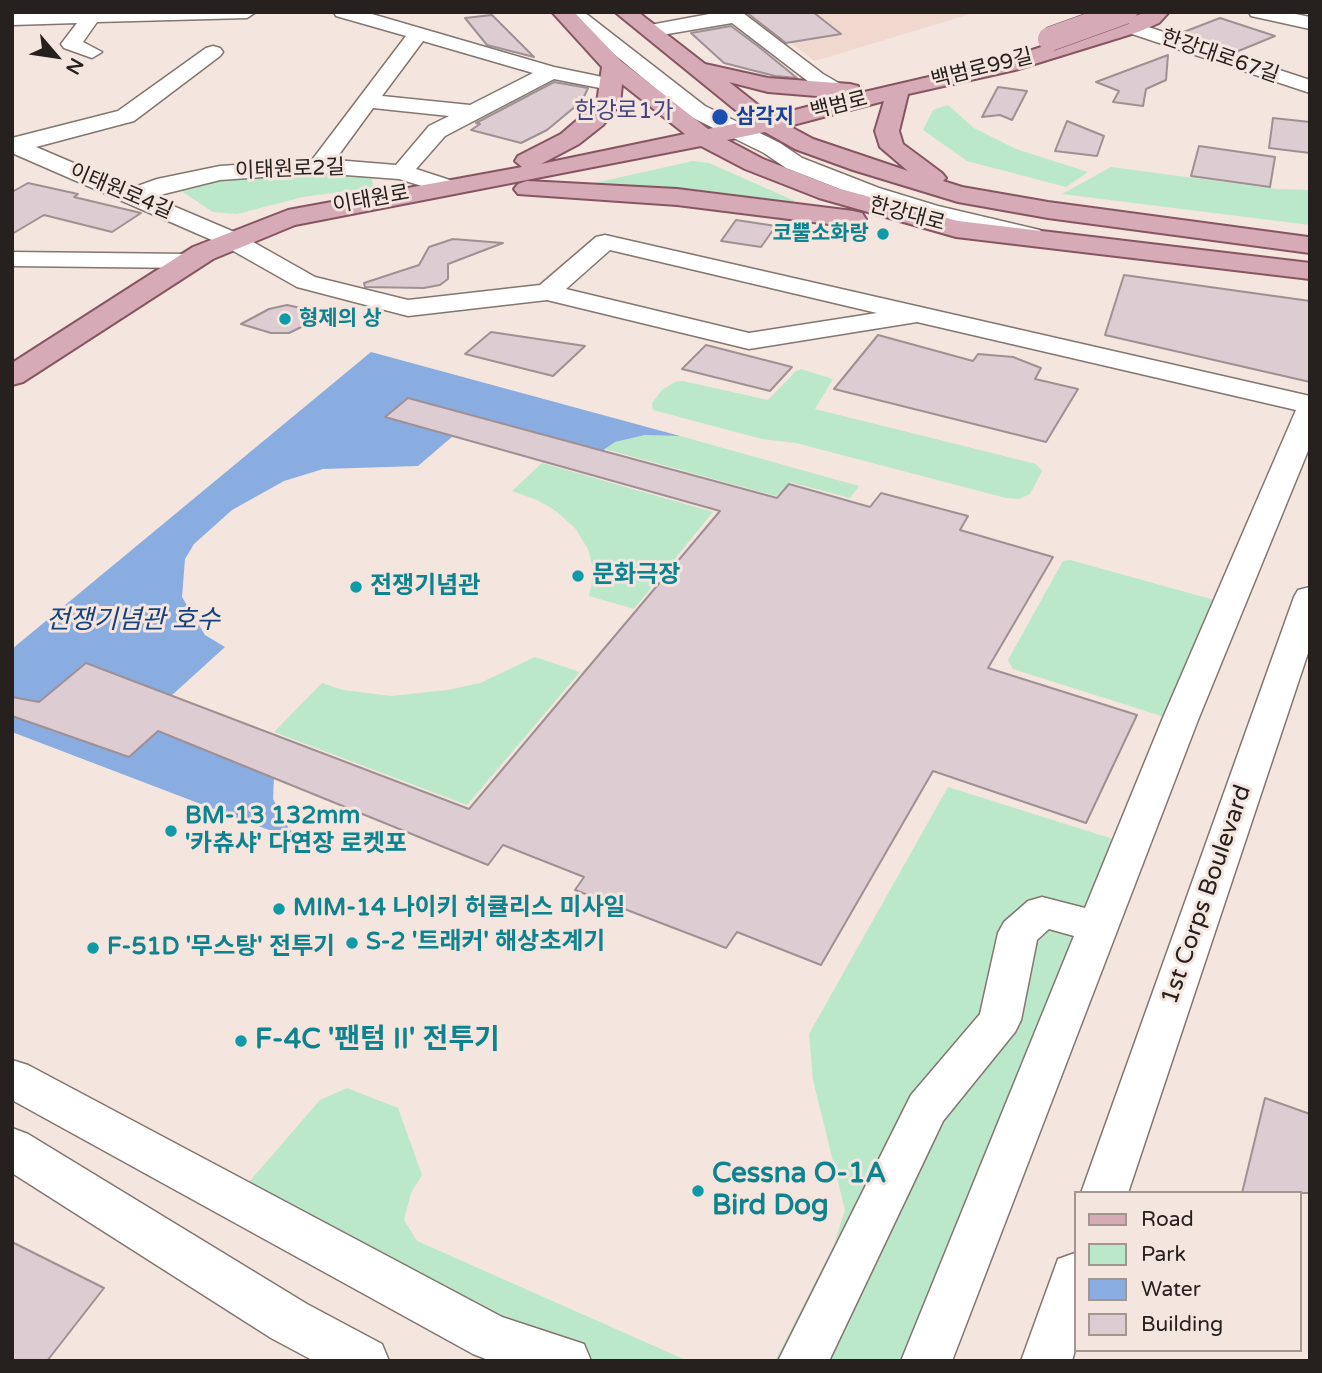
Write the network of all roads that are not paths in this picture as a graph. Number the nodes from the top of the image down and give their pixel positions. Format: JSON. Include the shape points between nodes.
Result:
{"nodes":[{"id":1,"x":247,"y":12,"type":"edge"},
{"id":2,"x":343,"y":12,"type":"edge"},
{"id":3,"x":562,"y":12,"type":"edge"},
{"id":4,"x":572,"y":12,"type":"edge"},
{"id":5,"x":625,"y":12,"type":"edge"},
{"id":6,"x":1180,"y":12,"type":"edge"},
{"id":7,"x":1258,"y":12,"type":"edge"},
{"id":8,"x":1086,"y":14,"type":"edge"},
{"id":9,"x":733,"y":15,"type":"edge"},
{"id":10,"x":1155,"y":15,"type":"edge"},
{"id":11,"x":91,"y":17,"type":"junction"},
{"id":12,"x":12,"y":19,"type":"edge"},
{"id":13,"x":1121,"y":20,"type":"edge"},
{"id":14,"x":1310,"y":23,"type":"edge"},
{"id":15,"x":650,"y":31,"type":"junction"},
{"id":16,"x":418,"y":34,"type":"junction"},
{"id":17,"x":1042,"y":36,"type":"junction"},
{"id":18,"x":994,"y":46,"type":"dead end"},
{"id":19,"x":92,"y":52,"type":"dead end"},
{"id":20,"x":213,"y":52,"type":"dead end"},
{"id":21,"x":690,"y":62,"type":"junction"},
{"id":22,"x":551,"y":72,"type":"junction"},
{"id":23,"x":612,"y":75,"type":"junction"},
{"id":24,"x":1310,"y":87,"type":"edge"},
{"id":25,"x":839,"y":89,"type":"junction"},
{"id":26,"x":897,"y":91,"type":"junction"},
{"id":27,"x":365,"y":101,"type":"junction"},
{"id":28,"x":472,"y":111,"type":"junction"},
{"id":29,"x":754,"y":127,"type":"junction"},
{"id":30,"x":703,"y":137,"type":"junction"},
{"id":31,"x":14,"y":146,"type":"edge"},
{"id":32,"x":319,"y":166,"type":"junction"},
{"id":33,"x":402,"y":172,"type":"junction"},
{"id":34,"x":480,"y":182,"type":"junction"},
{"id":35,"x":448,"y":187,"type":"junction"},
{"id":36,"x":958,"y":194,"type":"junction"},
{"id":37,"x":133,"y":196,"type":"junction"},
{"id":38,"x":1096,"y":216,"type":"junction"},
{"id":39,"x":956,"y":229,"type":"junction"},
{"id":40,"x":1045,"y":238,"type":"junction"},
{"id":41,"x":230,"y":239,"type":"junction"},
{"id":42,"x":1310,"y":245,"type":"edge"},
{"id":43,"x":12,"y":259,"type":"edge"},
{"id":44,"x":189,"y":261,"type":"junction"},
{"id":45,"x":1310,"y":271,"type":"edge"},
{"id":46,"x":760,"y":284,"type":"dead end"},
{"id":47,"x":547,"y":292,"type":"junction"},
{"id":48,"x":917,"y":314,"type":"junction"},
{"id":49,"x":12,"y":376,"type":"edge"},
{"id":50,"x":1310,"y":405,"type":"edge"},
{"id":51,"x":1310,"y":410,"type":"edge"},
{"id":52,"x":1310,"y":597,"type":"edge"},
{"id":53,"x":1100,"y":927,"type":"junction"},
{"id":54,"x":12,"y":1078,"type":"edge"},
{"id":55,"x":12,"y":1148,"type":"edge"},
{"id":56,"x":1105,"y":1191,"type":"edge"},
{"id":57,"x":1074,"y":1278,"type":"edge"},
{"id":58,"x":364,"y":1361,"type":"edge"},
{"id":59,"x":566,"y":1361,"type":"edge"},
{"id":60,"x":803,"y":1361,"type":"edge"},
{"id":61,"x":926,"y":1361,"type":"edge"},
{"id":62,"x":1046,"y":1361,"type":"edge"}],
"edges":[{"from":1,"to":11,"type":"street"},
{"from":2,"to":16,"type":"street"},
{"from":3,"to":23,"type":"main road","name":"한강대로"},
{"from":4,"to":29,"type":"street","via":[[697,111]]},
{"from":5,"to":15,"type":"main road","name":"한강대로"},
{"from":6,"to":10,"type":"main road","name":"백범로99길"},
{"from":7,"to":14,"type":"street"},
{"from":8,"to":13,"type":"main road"},
{"from":8,"to":17,"type":"main road","name":"백범로99길"},
{"from":9,"to":15,"type":"street"},
{"from":9,"to":25,"type":"street","via":[[816,78]]},
{"from":10,"to":13,"type":"main road","name":"백범로99길"},
{"from":11,"to":12,"type":"street"},
{"from":11,"to":19,"type":"street","via":[[71,44]]},
{"from":13,"to":17,"type":"main road","name":"백범로","bridge":true},
{"from":13,"to":24,"type":"street","name":"한강대로67길"},
{"from":13,"to":26,"type":"main road","name":"백범로99길","via":[[1007,65]]},
{"from":15,"to":21,"type":"main road","name":"한강대로"},
{"from":16,"to":22,"type":"street"},
{"from":16,"to":27,"type":"street"},
{"from":17,"to":26,"type":"main road","name":"백범로"},
{"from":18,"to":26,"type":"main road","name":"백범로99길","via":[[942,65]]},
{"from":20,"to":31,"type":"street","via":[[126,116]]},
{"from":21,"to":25,"type":"main road","via":[[768,85]]},
{"from":21,"to":29,"type":"main road","name":"한강대로"},
{"from":22,"to":23,"type":"street"},
{"from":22,"to":28,"type":"street"},
{"from":23,"to":30,"type":"main road","name":"한강대로"},
{"from":23,"to":34,"type":"main road","via":[[608,104],[595,120],[570,139]]},
{"from":25,"to":26,"type":"main road"},
{"from":26,"to":29,"type":"main road","name":"백범로"},
{"from":26,"to":36,"type":"main road","via":[[887,131],[892,147]]},
{"from":27,"to":28,"type":"street"},
{"from":27,"to":32,"type":"street"},
{"from":28,"to":33,"type":"street","via":[[437,131]]},
{"from":29,"to":30,"type":"main road","name":"이태원로"},
{"from":29,"to":36,"type":"main road","name":"한강대로"},
{"from":29,"to":38,"type":"street","via":[[796,158],[955,211],[1004,218]]},
{"from":29,"to":40,"type":"street","via":[[794,163],[871,193]]},
{"from":30,"to":34,"type":"main road","name":"이태원로"},
{"from":30,"to":39,"type":"main road","name":"한강대로","via":[[754,164],[828,193]]},
{"from":31,"to":37,"type":"street","name":"이태원로4길"},
{"from":32,"to":33,"type":"street","name":"이태원로2길"},
{"from":32,"to":37,"type":"street","name":"이태원로2길","via":[[220,173]]},
{"from":33,"to":35,"type":"street","name":"이태원로2길"},
{"from":34,"to":35,"type":"main road","name":"이태원로"},
{"from":34,"to":39,"type":"main road","via":[[542,191],[677,197]]},
{"from":35,"to":41,"type":"main road","name":"이태원로","via":[[312,211]]},
{"from":36,"to":38,"type":"main road","name":"한강대로"},
{"from":37,"to":41,"type":"street","name":"이태원로4길"},
{"from":38,"to":42,"type":"main road","name":"한강대로"},
{"from":39,"to":40,"type":"main road","name":"한강대로"},
{"from":40,"to":45,"type":"main road","name":"한강대로"},
{"from":41,"to":44,"type":"main road","name":"이태원로"},
{"from":41,"to":47,"type":"street","name":"이태원로4길","via":[[306,282],[408,307]]},
{"from":43,"to":44,"type":"street"},
{"from":44,"to":49,"type":"main road","name":"이태원로"},
{"from":46,"to":48,"type":"street","via":[[848,305]]},
{"from":47,"to":48,"type":"street","via":[[748,341]]},
{"from":47,"to":48,"type":"street","via":[[605,242]]},
{"from":48,"to":50,"type":"street"},
{"from":51,"to":53,"type":"street"},
{"from":52,"to":56,"type":"street","name":"1st Corps Boulevard"},
{"from":53,"to":60,"type":"street","via":[[1042,912],[1018,933],[1000,1020],[927,1108]]},
{"from":53,"to":61,"type":"street"},
{"from":54,"to":59,"type":"street","via":[[491,1337]]},
{"from":55,"to":58,"type":"street","via":[[289,1321]]},
{"from":57,"to":62,"type":"street"}]}
